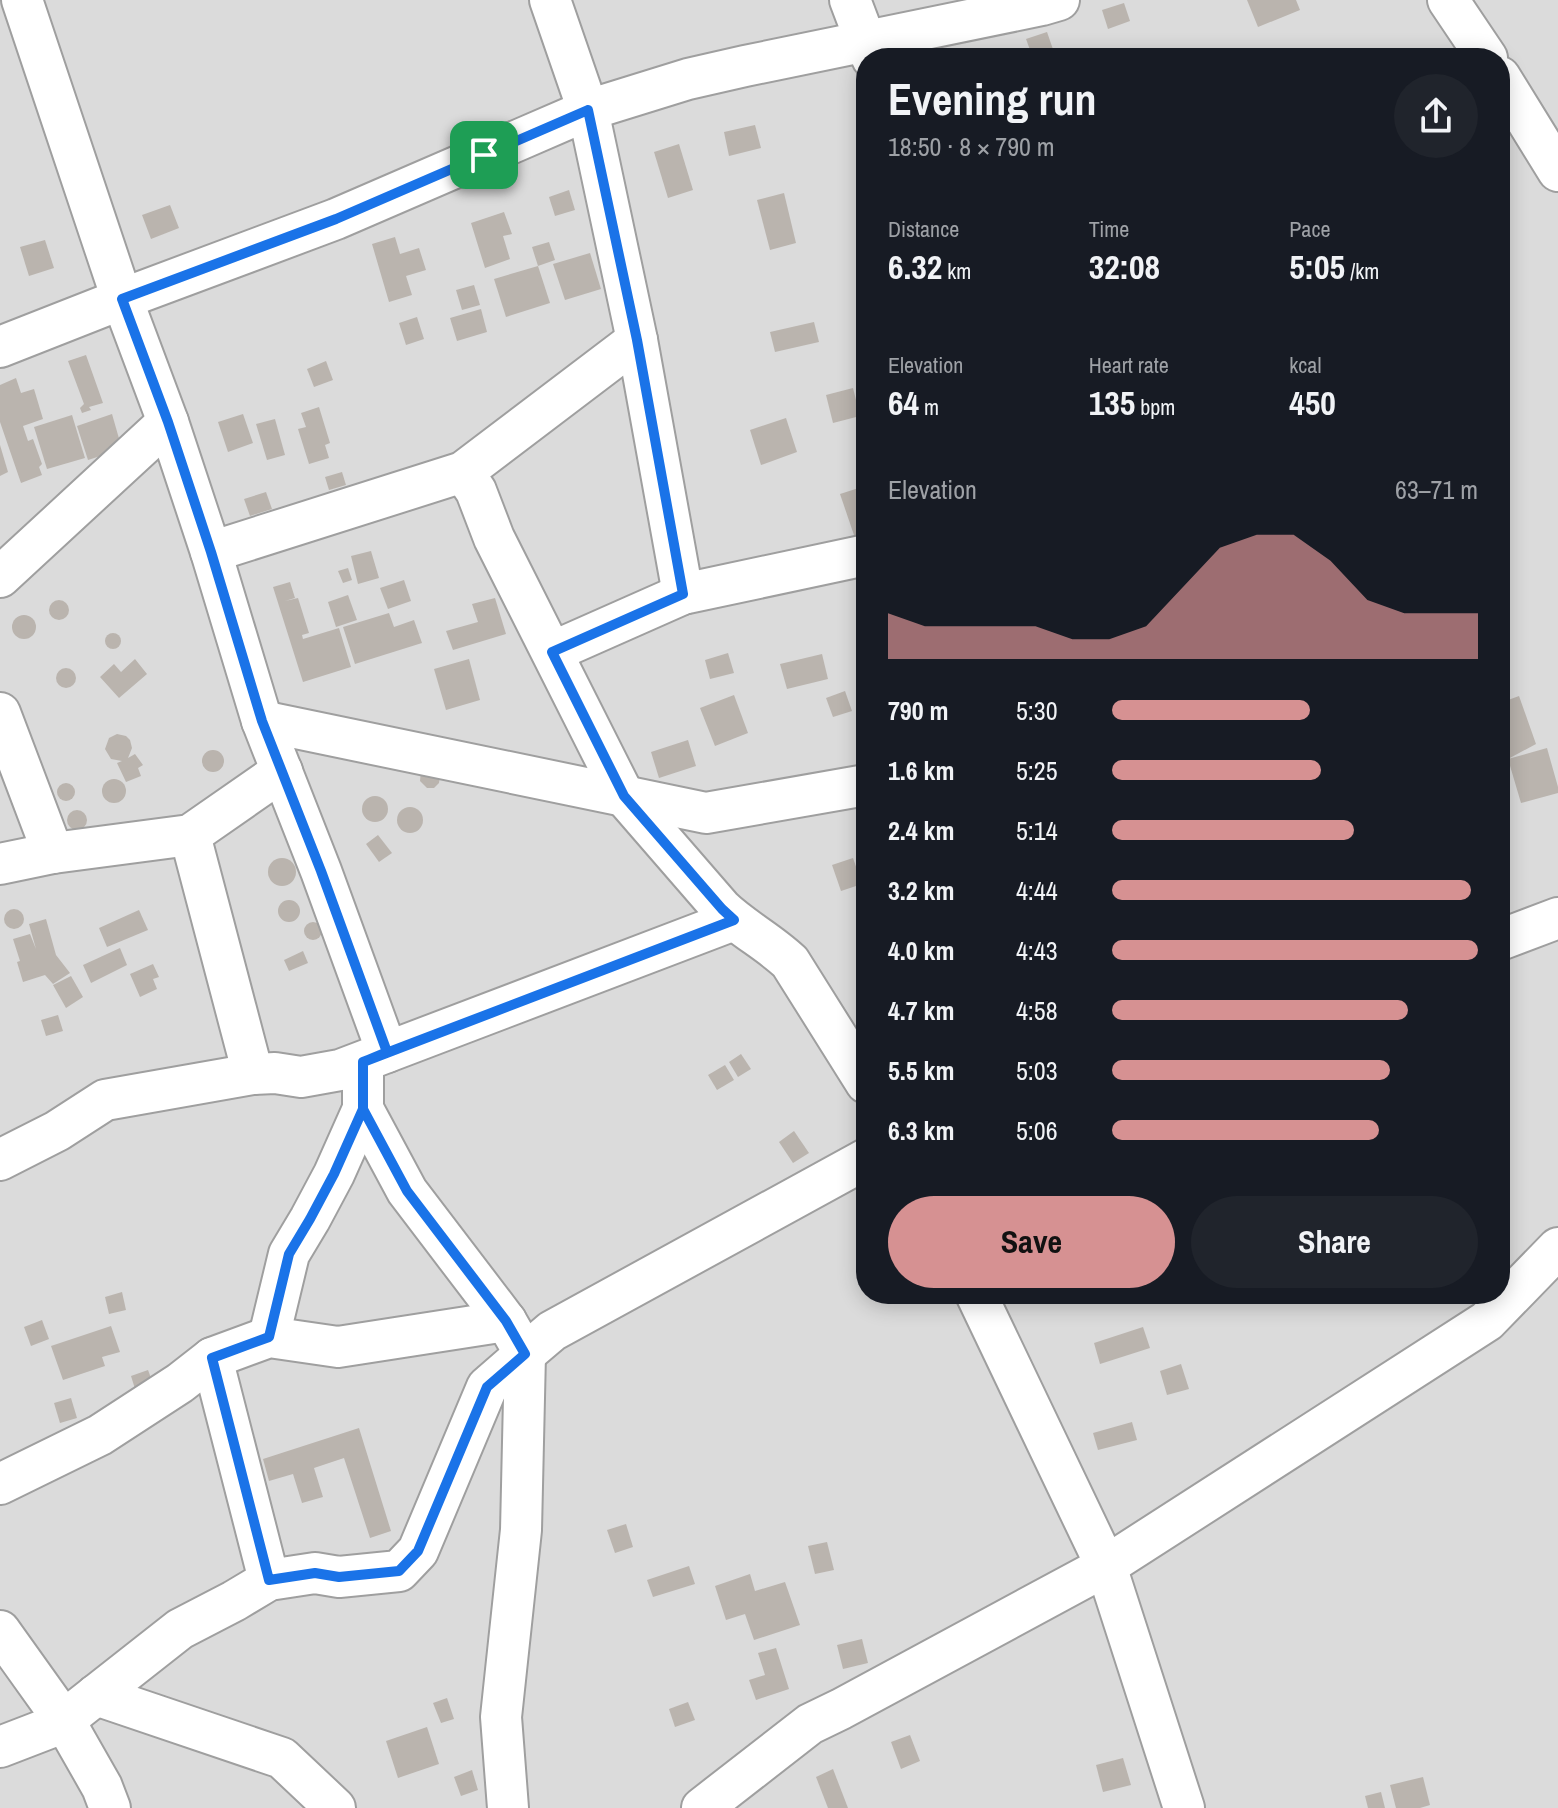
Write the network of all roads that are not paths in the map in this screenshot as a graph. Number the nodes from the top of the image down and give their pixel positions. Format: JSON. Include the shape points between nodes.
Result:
{"nodes":[{"id":1,"x":550,"y":0,"type":"edge"},
{"id":2,"x":850,"y":0,"type":"edge"},
{"id":3,"x":1059,"y":0,"type":"edge"},
{"id":4,"x":1448,"y":0,"type":"edge"},
{"id":5,"x":23,"y":6,"type":"edge"},
{"id":6,"x":868,"y":48,"type":"edge"},
{"id":7,"x":877,"y":48,"type":"edge"},
{"id":8,"x":1480,"y":48,"type":"edge"},
{"id":9,"x":856,"y":52,"type":"edge"},
{"id":10,"x":1510,"y":93,"type":"edge"},
{"id":11,"x":588,"y":110,"type":"junction"},
{"id":12,"x":1558,"y":171,"type":"edge"},
{"id":13,"x":122,"y":299,"type":"junction"},
{"id":14,"x":637,"y":340,"type":"junction"},
{"id":15,"x":0,"y":347,"type":"edge"},
{"id":16,"x":168,"y":422,"type":"junction"},
{"id":17,"x":463,"y":472,"type":"junction"},
{"id":18,"x":211,"y":552,"type":"junction"},
{"id":19,"x":856,"y":557,"type":"edge"},
{"id":20,"x":0,"y":577,"type":"edge"},
{"id":21,"x":683,"y":594,"type":"junction"},
{"id":22,"x":552,"y":652,"type":"junction"},
{"id":23,"x":0,"y":713,"type":"edge"},
{"id":24,"x":262,"y":721,"type":"junction"},
{"id":25,"x":282,"y":771,"type":"junction"},
{"id":26,"x":856,"y":787,"type":"edge"},
{"id":27,"x":624,"y":796,"type":"junction"},
{"id":28,"x":190,"y":835,"type":"junction"},
{"id":29,"x":53,"y":853,"type":"junction"},
{"id":30,"x":0,"y":864,"type":"edge"},
{"id":31,"x":1558,"y":918,"type":"edge"},
{"id":32,"x":734,"y":920,"type":"junction"},
{"id":33,"x":1510,"y":936,"type":"edge"},
{"id":34,"x":375,"y":1057,"type":"junction"},
{"id":35,"x":856,"y":1067,"type":"edge"},
{"id":36,"x":253,"y":1074,"type":"junction"},
{"id":37,"x":363,"y":1109,"type":"junction"},
{"id":38,"x":4,"y":1150,"type":"edge"},
{"id":39,"x":856,"y":1164,"type":"edge"},
{"id":40,"x":1558,"y":1248,"type":"edge"},
{"id":41,"x":1510,"y":1297,"type":"edge"},
{"id":42,"x":981,"y":1304,"type":"edge"},
{"id":43,"x":1504,"y":1304,"type":"edge"},
{"id":44,"x":269,"y":1337,"type":"junction"},
{"id":45,"x":515,"y":1338,"type":"junction"},
{"id":46,"x":212,"y":1358,"type":"junction"},
{"id":47,"x":0,"y":1484,"type":"edge"},
{"id":48,"x":1106,"y":1566,"type":"junction"},
{"id":49,"x":269,"y":1580,"type":"junction"},
{"id":50,"x":0,"y":1631,"type":"edge"},
{"id":51,"x":96,"y":1695,"type":"junction"},
{"id":52,"x":65,"y":1722,"type":"junction"},
{"id":53,"x":0,"y":1747,"type":"edge"},
{"id":54,"x":110,"y":1808,"type":"edge"},
{"id":55,"x":335,"y":1808,"type":"edge"},
{"id":56,"x":508,"y":1808,"type":"edge"},
{"id":57,"x":702,"y":1808,"type":"edge"},
{"id":58,"x":1184,"y":1808,"type":"edge"}],
"edges":[{"from":1,"to":11,"type":"street"},
{"from":2,"to":6,"type":"street"},
{"from":3,"to":7,"type":"street"},
{"from":4,"to":8,"type":"street"},
{"from":5,"to":13,"type":"street"},
{"from":9,"to":11,"type":"street","via":[[688,79]]},
{"from":10,"to":12,"type":"street"},
{"from":11,"to":13,"type":"street","via":[[336,219]]},
{"from":11,"to":14,"type":"street"},
{"from":13,"to":15,"type":"street"},
{"from":13,"to":16,"type":"street"},
{"from":14,"to":17,"type":"street"},
{"from":14,"to":21,"type":"street"},
{"from":16,"to":18,"type":"street"},
{"from":16,"to":20,"type":"street"},
{"from":17,"to":18,"type":"street"},
{"from":17,"to":22,"type":"street"},
{"from":18,"to":24,"type":"street"},
{"from":19,"to":21,"type":"street"},
{"from":21,"to":22,"type":"street"},
{"from":22,"to":27,"type":"street"},
{"from":23,"to":29,"type":"street"},
{"from":24,"to":25,"type":"street"},
{"from":24,"to":27,"type":"street"},
{"from":25,"to":28,"type":"street"},
{"from":25,"to":34,"type":"street","via":[[321,871]]},
{"from":26,"to":27,"type":"street","via":[[706,813]]},
{"from":27,"to":32,"type":"street"},
{"from":28,"to":29,"type":"street"},
{"from":28,"to":36,"type":"street"},
{"from":29,"to":30,"type":"street"},
{"from":31,"to":33,"type":"street"},
{"from":32,"to":34,"type":"street"},
{"from":32,"to":35,"type":"street","via":[[790,962]]},
{"from":34,"to":36,"type":"street","via":[[317,1075]]},
{"from":34,"to":37,"type":"street"},
{"from":36,"to":38,"type":"street","via":[[105,1100],[57,1131]]},
{"from":37,"to":44,"type":"street","via":[[289,1254]]},
{"from":37,"to":45,"type":"street","via":[[407,1191]]},
{"from":39,"to":45,"type":"street","via":[[552,1331]]},
{"from":40,"to":41,"type":"street"},
{"from":42,"to":48,"type":"street"},
{"from":43,"to":48,"type":"street","via":[[1487,1321]]},
{"from":44,"to":45,"type":"street","via":[[338,1347]]},
{"from":44,"to":46,"type":"street"},
{"from":45,"to":49,"type":"street","via":[[487,1387],[418,1551],[399,1571]]},
{"from":45,"to":56,"type":"street","via":[[521,1530],[501,1717]]},
{"from":46,"to":47,"type":"street","via":[[100,1435]]},
{"from":46,"to":49,"type":"street"},
{"from":48,"to":57,"type":"street","via":[[810,1724]]},
{"from":48,"to":58,"type":"street"},
{"from":49,"to":51,"type":"street","via":[[180,1629]]},
{"from":50,"to":52,"type":"street"},
{"from":51,"to":52,"type":"street"},
{"from":51,"to":55,"type":"street","via":[[282,1758]]},
{"from":52,"to":53,"type":"street"},
{"from":52,"to":54,"type":"street"}]}
